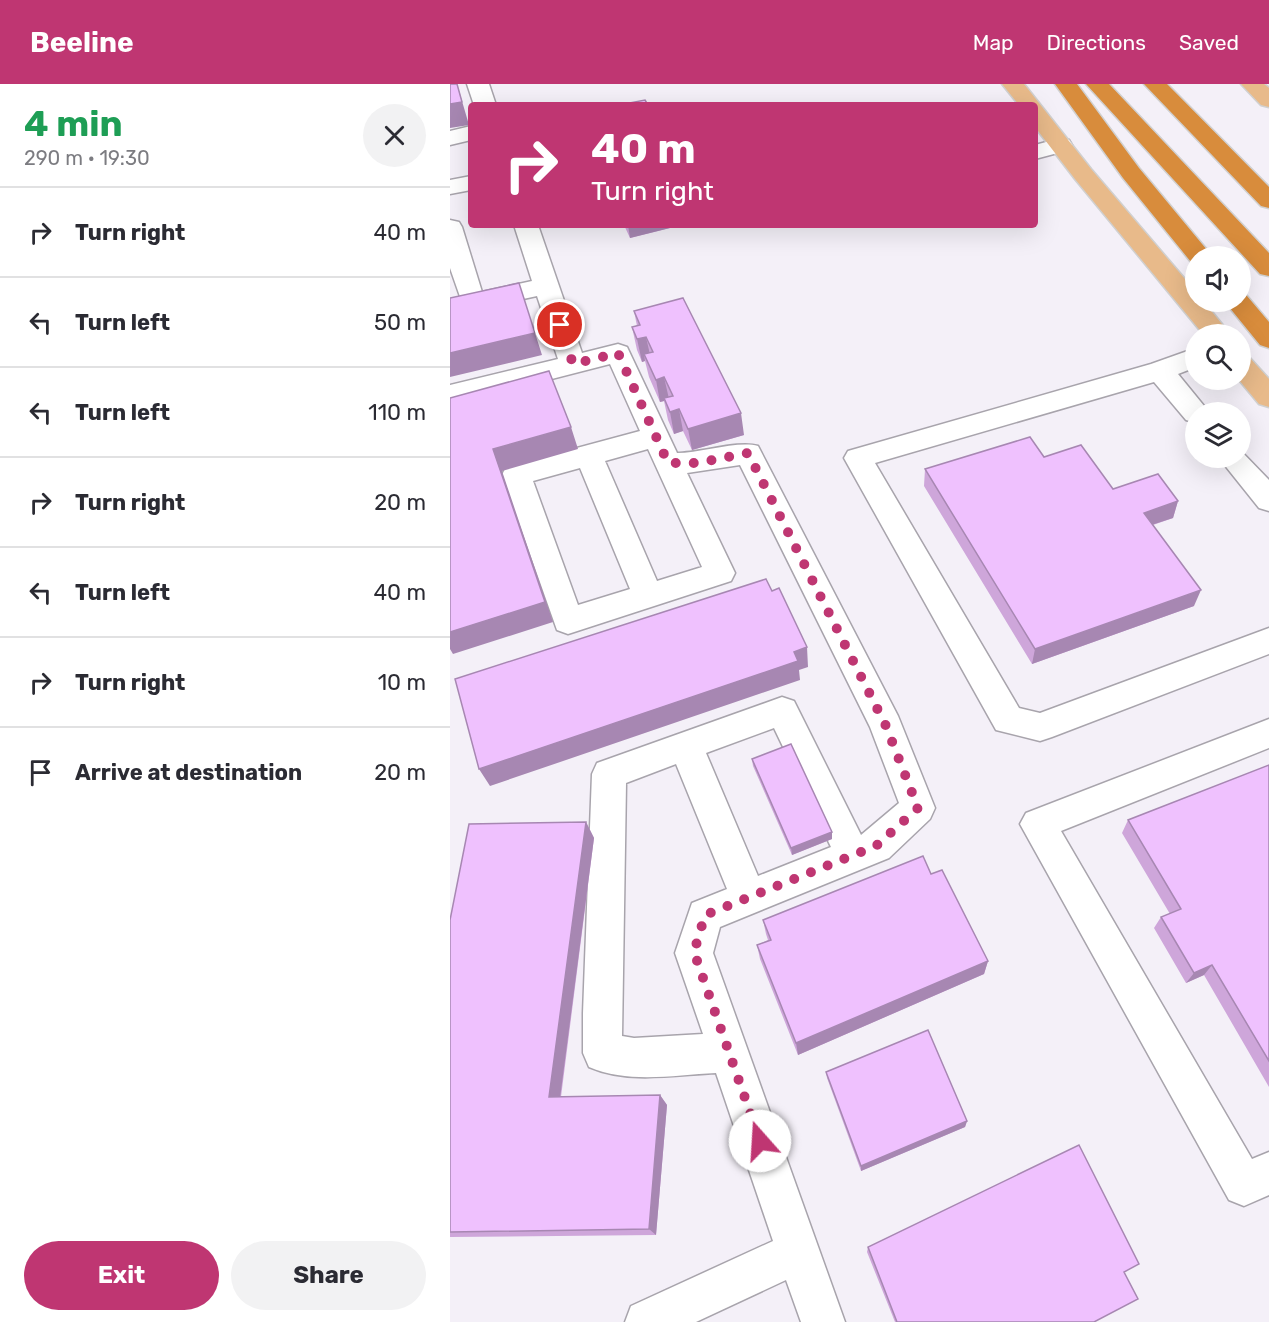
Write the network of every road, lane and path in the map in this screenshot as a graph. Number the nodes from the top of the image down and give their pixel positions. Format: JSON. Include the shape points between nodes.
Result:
{"nodes":[{"id":1,"x":478,"y":84,"type":"edge"},
{"id":2,"x":1013,"y":84,"type":"edge"},
{"id":3,"x":1066,"y":84,"type":"edge"},
{"id":4,"x":1097,"y":84,"type":"edge"},
{"id":5,"x":1155,"y":84,"type":"edge"},
{"id":6,"x":1252,"y":84,"type":"edge"},
{"id":7,"x":1269,"y":100,"type":"edge"},
{"id":8,"x":484,"y":102,"type":"edge"},
{"id":9,"x":1028,"y":102,"type":"edge"},
{"id":10,"x":1038,"y":116,"type":"edge"},
{"id":11,"x":468,"y":134,"type":"edge"},
{"id":12,"x":450,"y":138,"type":"edge"},
{"id":13,"x":1061,"y":145,"type":"junction"},
{"id":14,"x":1038,"y":151,"type":"edge"},
{"id":15,"x":468,"y":184,"type":"edge"},
{"id":16,"x":450,"y":188,"type":"edge"},
{"id":17,"x":1269,"y":201,"type":"edge"},
{"id":18,"x":450,"y":227,"type":"edge"},
{"id":19,"x":527,"y":228,"type":"edge"},
{"id":20,"x":1192,"y":246,"type":"edge"},
{"id":21,"x":1269,"y":268,"type":"edge"},
{"id":22,"x":546,"y":286,"type":"junction"},
{"id":23,"x":1246,"y":312,"type":"edge"},
{"id":24,"x":1209,"y":324,"type":"edge"},
{"id":25,"x":1269,"y":339,"type":"edge"},
{"id":26,"x":1185,"y":361,"type":"edge"},
{"id":27,"x":573,"y":364,"type":"junction"},
{"id":28,"x":1160,"y":371,"type":"junction"},
{"id":29,"x":1251,"y":376,"type":"edge"},
{"id":30,"x":450,"y":395,"type":"edge"},
{"id":31,"x":1269,"y":397,"type":"edge"},
{"id":32,"x":1187,"y":402,"type":"edge"},
{"id":33,"x":662,"y":450,"type":"junction"},
{"id":34,"x":589,"y":456,"type":"junction"},
{"id":35,"x":1242,"y":468,"type":"edge"},
{"id":36,"x":1269,"y":500,"type":"edge"},
{"id":37,"x":648,"y":596,"type":"junction"},
{"id":38,"x":1269,"y":641,"type":"edge"},
{"id":39,"x":1269,"y":733,"type":"edge"},
{"id":40,"x":686,"y":746,"type":"junction"},
{"id":41,"x":853,"y":856,"type":"junction"},
{"id":42,"x":748,"y":898,"type":"junction"},
{"id":43,"x":729,"y":1052,"type":"junction"},
{"id":44,"x":1269,"y":1173,"type":"edge"},
{"id":45,"x":798,"y":1252,"type":"junction"},
{"id":46,"x":647,"y":1322,"type":"edge"},
{"id":47,"x":823,"y":1322,"type":"edge"}],
"edges":[{"from":1,"to":8,"type":"lane"},
{"from":2,"to":9,"type":"main road"},
{"from":3,"to":20,"type":"highway","via":[[1131,173]]},
{"from":4,"to":21,"type":"highway"},
{"from":5,"to":17,"type":"highway"},
{"from":6,"to":7,"type":"main road"},
{"from":10,"to":13,"type":"main road"},
{"from":11,"to":12,"type":"lane"},
{"from":13,"to":14,"type":"lane"},
{"from":13,"to":24,"type":"main road"},
{"from":15,"to":16,"type":"lane"},
{"from":18,"to":22,"type":"lane","via":[[473,302]]},
{"from":19,"to":22,"type":"lane"},
{"from":22,"to":27,"type":"lane"},
{"from":23,"to":25,"type":"highway"},
{"from":26,"to":28,"type":"lane"},
{"from":27,"to":30,"type":"lane"},
{"from":27,"to":33,"type":"lane","via":[[618,353]]},
{"from":28,"to":32,"type":"lane"},
{"from":28,"to":38,"type":"lane","via":[[858,458],[1008,720],[1041,727]]},
{"from":29,"to":31,"type":"main road"},
{"from":33,"to":34,"type":"lane"},
{"from":33,"to":37,"type":"lane","via":[[720,573]]},
{"from":33,"to":41,"type":"lane","via":[[698,463],[748,453],[886,726],[918,808],[876,846]]},
{"from":34,"to":37,"type":"lane"},
{"from":34,"to":37,"type":"lane","via":[[516,475],[568,621]]},
{"from":35,"to":36,"type":"lane"},
{"from":39,"to":44,"type":"lane","via":[[1038,824],[1244,1185]]},
{"from":40,"to":41,"type":"lane","via":[[782,711]]},
{"from":40,"to":42,"type":"lane"},
{"from":40,"to":43,"type":"lane","via":[[609,774],[603,1053],[634,1058]]},
{"from":41,"to":42,"type":"lane"},
{"from":42,"to":43,"type":"lane","via":[[705,915],[694,952]]},
{"from":43,"to":45,"type":"lane"},
{"from":45,"to":46,"type":"lane"},
{"from":45,"to":47,"type":"lane"}]}
